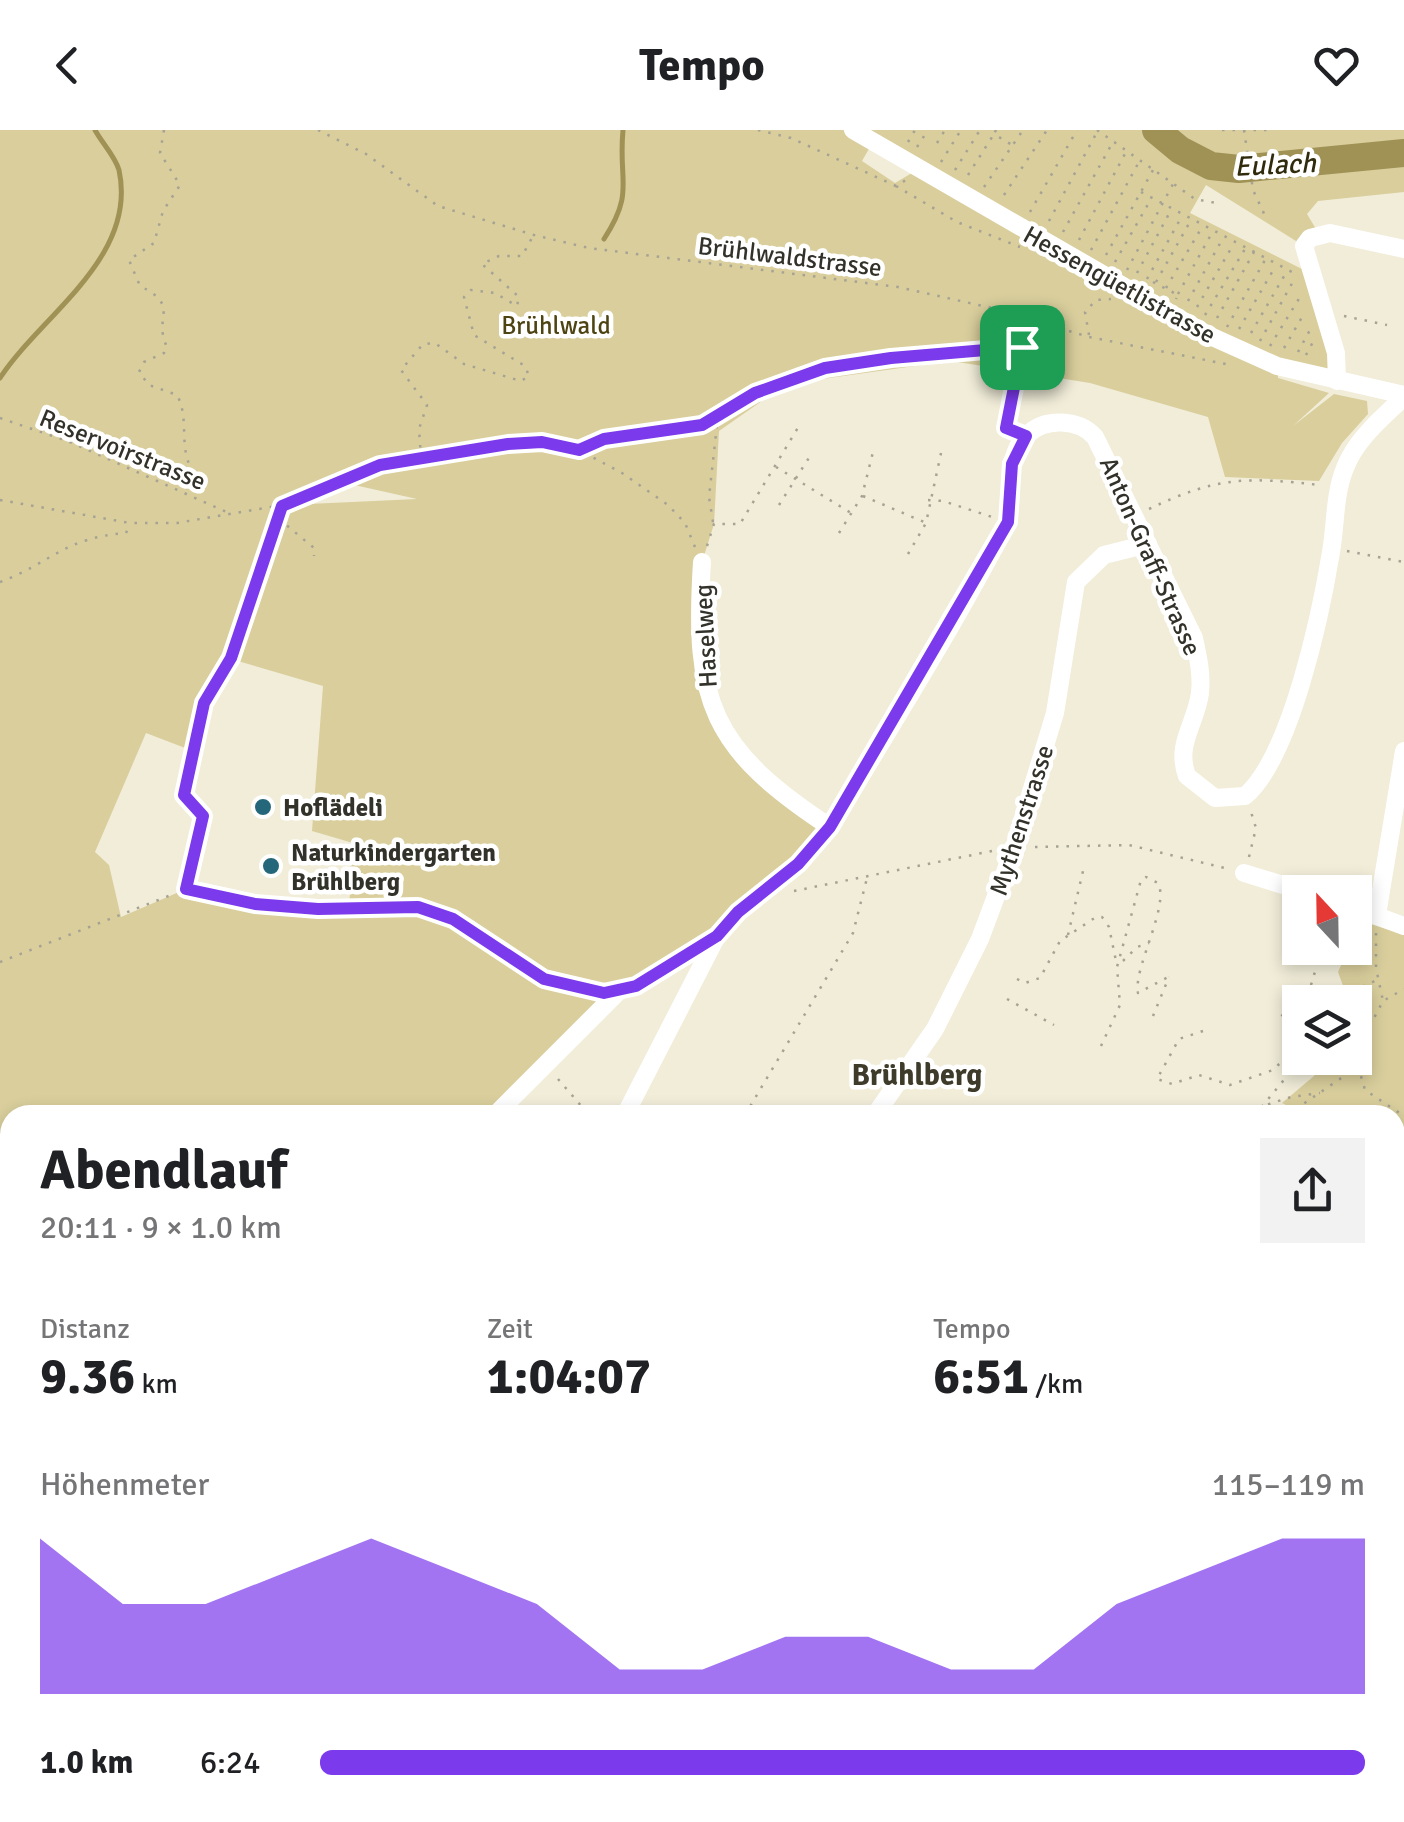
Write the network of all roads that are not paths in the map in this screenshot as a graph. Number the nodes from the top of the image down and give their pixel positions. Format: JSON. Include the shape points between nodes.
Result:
{"nodes":[{"id":1,"x":853,"y":130,"type":"edge"},
{"id":2,"x":1404,"y":248,"type":"edge"},
{"id":3,"x":1337,"y":382,"type":"junction"},
{"id":4,"x":1404,"y":396,"type":"edge"},
{"id":5,"x":1148,"y":544,"type":"junction"},
{"id":6,"x":702,"y":562,"type":"road end"},
{"id":7,"x":1404,"y":751,"type":"edge"},
{"id":8,"x":830,"y":827,"type":"junction"},
{"id":9,"x":1244,"y":873,"type":"road end"},
{"id":10,"x":1282,"y":885,"type":"edge"},
{"id":11,"x":186,"y":889,"type":"road end"},
{"id":12,"x":1372,"y":913,"type":"edge"},
{"id":13,"x":1377,"y":915,"type":"junction"},
{"id":14,"x":1404,"y":926,"type":"edge"},
{"id":15,"x":717,"y":936,"type":"junction"},
{"id":16,"x":618,"y":992,"type":"junction"},
{"id":17,"x":505,"y":1105,"type":"edge"},
{"id":18,"x":630,"y":1105,"type":"edge"},
{"id":19,"x":882,"y":1105,"type":"edge"}],
"edges":[{"from":1,"to":3,"type":"street","name":"Hessengüetlistrasse","via":[[923,163],[1208,335],[1278,366]]},
{"from":2,"to":3,"type":"street","via":[[1330,234],[1304,246],[1318,315],[1336,353]]},
{"from":3,"to":4,"type":"street","name":"Hessengüetlistrasse"},
{"from":4,"to":5,"type":"street","name":"Anton-Graff-Strasse","via":[[1345,467],[1296,695],[1267,772],[1245,796],[1215,798],[1187,776],[1182,750],[1200,696],[1201,668],[1194,638]]},
{"from":5,"to":8,"type":"street","name":"Anton-Graff-Strasse","via":[[1088,429],[1060,422],[1026,436],[1012,464],[1008,522]]},
{"from":5,"to":19,"type":"street","name":"Mythenstrasse","via":[[1104,555],[1076,582],[1055,713],[1014,848],[980,939],[935,1028]]},
{"from":6,"to":8,"type":"street","name":"Haselweg","via":[[702,670],[714,714],[774,790]]},
{"from":7,"to":13,"type":"street"},
{"from":8,"to":15,"type":"street"},
{"from":9,"to":10,"type":"street"},
{"from":11,"to":16,"type":"street","via":[[270,905],[418,907],[453,919],[544,979]]},
{"from":12,"to":13,"type":"street"},
{"from":13,"to":14,"type":"street"},
{"from":15,"to":16,"type":"street"},
{"from":15,"to":18,"type":"street"},
{"from":16,"to":17,"type":"street"}]}
